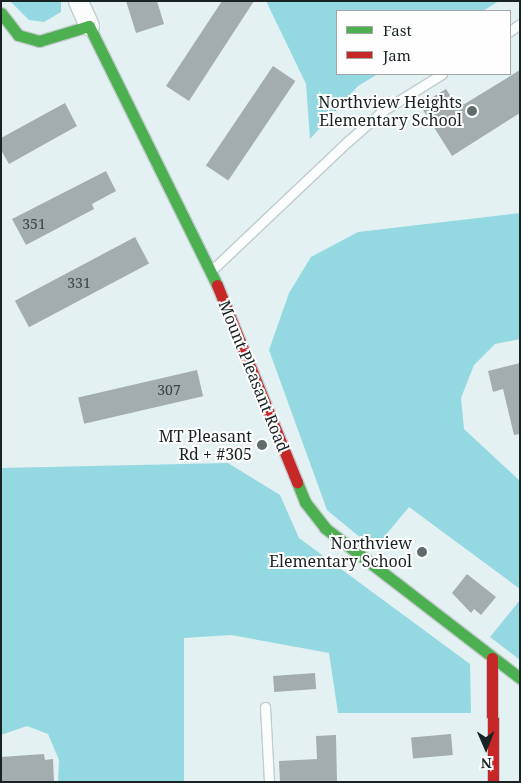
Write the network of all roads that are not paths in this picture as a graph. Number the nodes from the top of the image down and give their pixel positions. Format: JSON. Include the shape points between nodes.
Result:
{"nodes":[{"id":1,"x":78,"y":1,"type":"edge"},
{"id":2,"x":1,"y":13,"type":"edge"},
{"id":3,"x":89,"y":26,"type":"junction"},
{"id":4,"x":440,"y":75,"type":"edge"},
{"id":5,"x":212,"y":271,"type":"junction"},
{"id":6,"x":492,"y":658,"type":"junction"},
{"id":7,"x":520,"y":678,"type":"edge"},
{"id":8,"x":265,"y":707,"type":"dead end"},
{"id":9,"x":269,"y":782,"type":"edge"},
{"id":10,"x":492,"y":782,"type":"edge"}],
"edges":[{"from":1,"to":3,"type":"street","name":"Mount Pleasant Road"},
{"from":2,"to":3,"type":"street","via":[[18,35],[39,41]]},
{"from":3,"to":5,"type":"street","name":"Mount Pleasant Road"},
{"from":4,"to":5,"type":"lane","via":[[384,110]]},
{"from":5,"to":6,"type":"street","name":"Mount Pleasant Road","via":[[305,502],[325,528]]},
{"from":6,"to":7,"type":"street","name":"Mount Pleasant Road"},
{"from":6,"to":10,"type":"street"},
{"from":8,"to":9,"type":"lane"}]}
